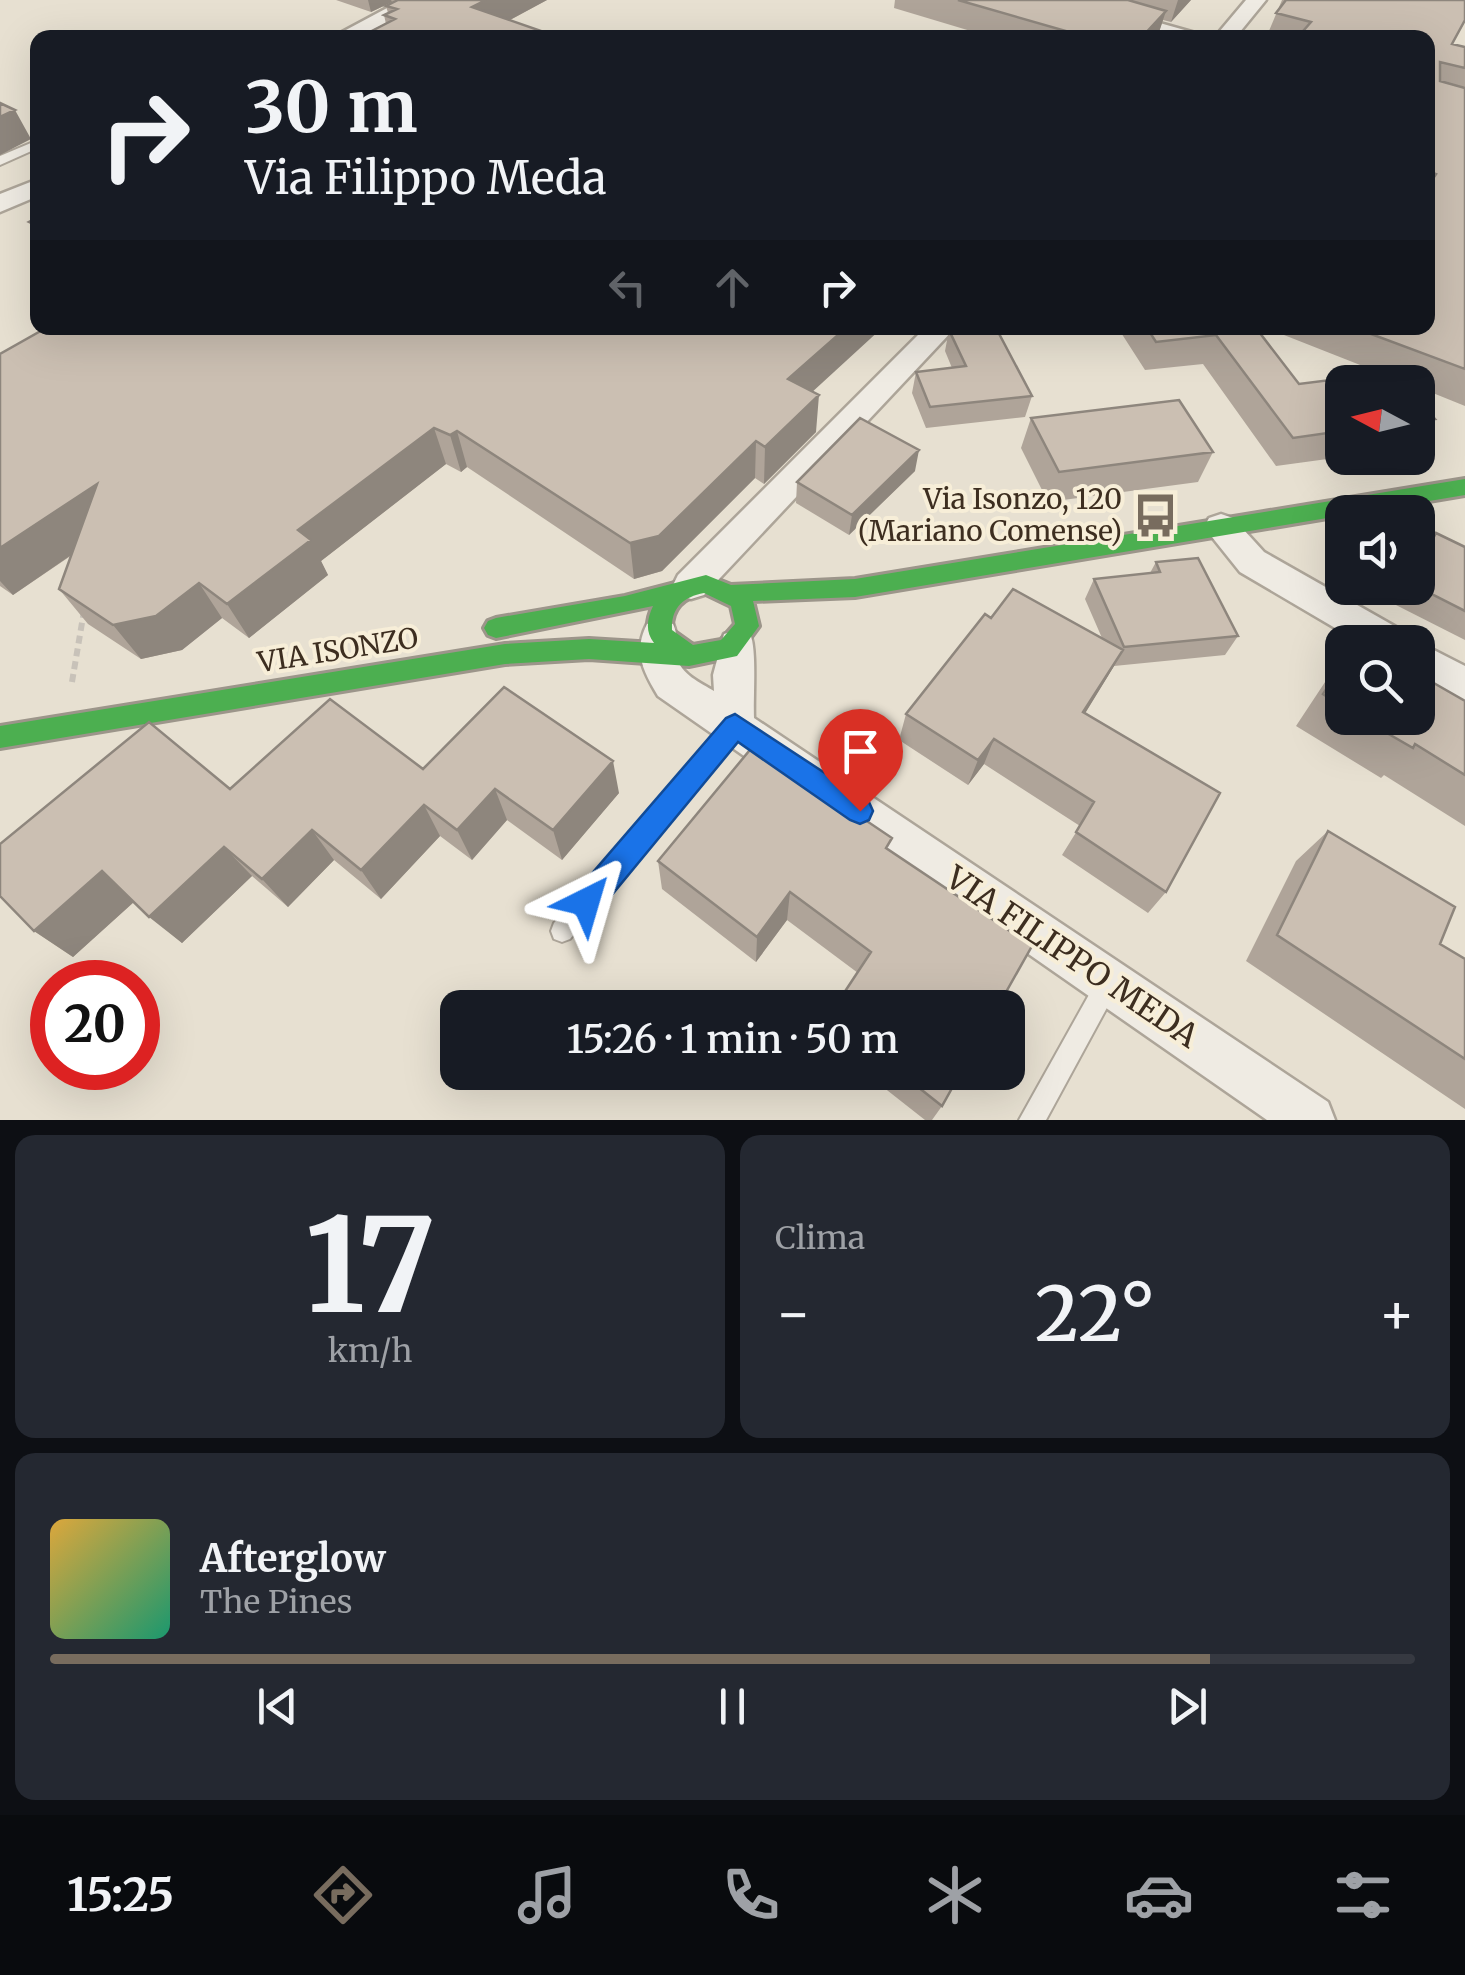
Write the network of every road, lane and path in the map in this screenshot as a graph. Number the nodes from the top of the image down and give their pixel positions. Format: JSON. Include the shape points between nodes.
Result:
{"nodes":[{"id":1,"x":417,"y":0,"type":"edge"},
{"id":2,"x":1056,"y":0,"type":"edge"},
{"id":3,"x":1256,"y":0,"type":"edge"},
{"id":4,"x":357,"y":30,"type":"edge"},
{"id":5,"x":1173,"y":30,"type":"edge"},
{"id":6,"x":1231,"y":30,"type":"edge"},
{"id":7,"x":30,"y":147,"type":"edge"},
{"id":8,"x":0,"y":161,"type":"edge"},
{"id":9,"x":30,"y":190,"type":"edge"},
{"id":10,"x":0,"y":204,"type":"edge"},
{"id":11,"x":934,"y":335,"type":"edge"},
{"id":12,"x":1465,"y":487,"type":"edge"},
{"id":13,"x":762,"y":510,"type":"junction"},
{"id":14,"x":1222,"y":528,"type":"junction"},
{"id":15,"x":687,"y":586,"type":"junction"},
{"id":16,"x":855,"y":588,"type":"junction"},
{"id":17,"x":733,"y":592,"type":"junction"},
{"id":18,"x":85,"y":607,"type":"edge"},
{"id":19,"x":1361,"y":625,"type":"edge"},
{"id":20,"x":465,"y":633,"type":"dead end"},
{"id":21,"x":741,"y":640,"type":"junction"},
{"id":22,"x":669,"y":648,"type":"junction"},
{"id":23,"x":1435,"y":668,"type":"edge"},
{"id":24,"x":1465,"y":685,"type":"edge"},
{"id":25,"x":69,"y":698,"type":"dead end"},
{"id":26,"x":735,"y":726,"type":"junction"},
{"id":27,"x":0,"y":737,"type":"edge"},
{"id":28,"x":562,"y":931,"type":"dead end"},
{"id":29,"x":1108,"y":982,"type":"junction"},
{"id":30,"x":1032,"y":1120,"type":"edge"},
{"id":31,"x":1310,"y":1120,"type":"edge"}],
"edges":[{"from":1,"to":4,"type":"street"},
{"from":2,"to":5,"type":"street"},
{"from":3,"to":6,"type":"street"},
{"from":7,"to":8,"type":"lane"},
{"from":9,"to":10,"type":"street"},
{"from":11,"to":13,"type":"street"},
{"from":12,"to":14,"type":"street"},
{"from":13,"to":15,"type":"street"},
{"from":13,"to":17,"type":"street"},
{"from":14,"to":16,"type":"street"},
{"from":14,"to":19,"type":"street","via":[[1252,562]]},
{"from":15,"to":17,"type":"street"},
{"from":15,"to":20,"type":"street"},
{"from":15,"to":22,"type":"street","via":[[658,614]]},
{"from":16,"to":17,"type":"street"},
{"from":16,"to":21,"type":"street"},
{"from":17,"to":21,"type":"street","via":[[747,610]]},
{"from":18,"to":25,"type":"path"},
{"from":21,"to":22,"type":"street","via":[[705,658]]},
{"from":21,"to":26,"type":"street","via":[[732,675]]},
{"from":22,"to":26,"type":"street","name":"VIA FILIPPO MEDA","via":[[664,678]]},
{"from":22,"to":27,"type":"street","name":"VIA ISONZO","via":[[504,654]]},
{"from":23,"to":24,"type":"street"},
{"from":26,"to":28,"type":"lane"},
{"from":26,"to":29,"type":"street","name":"VIA FILIPPO MEDA"},
{"from":29,"to":30,"type":"lane"},
{"from":29,"to":31,"type":"street","name":"VIA FILIPPO MEDA"}]}
